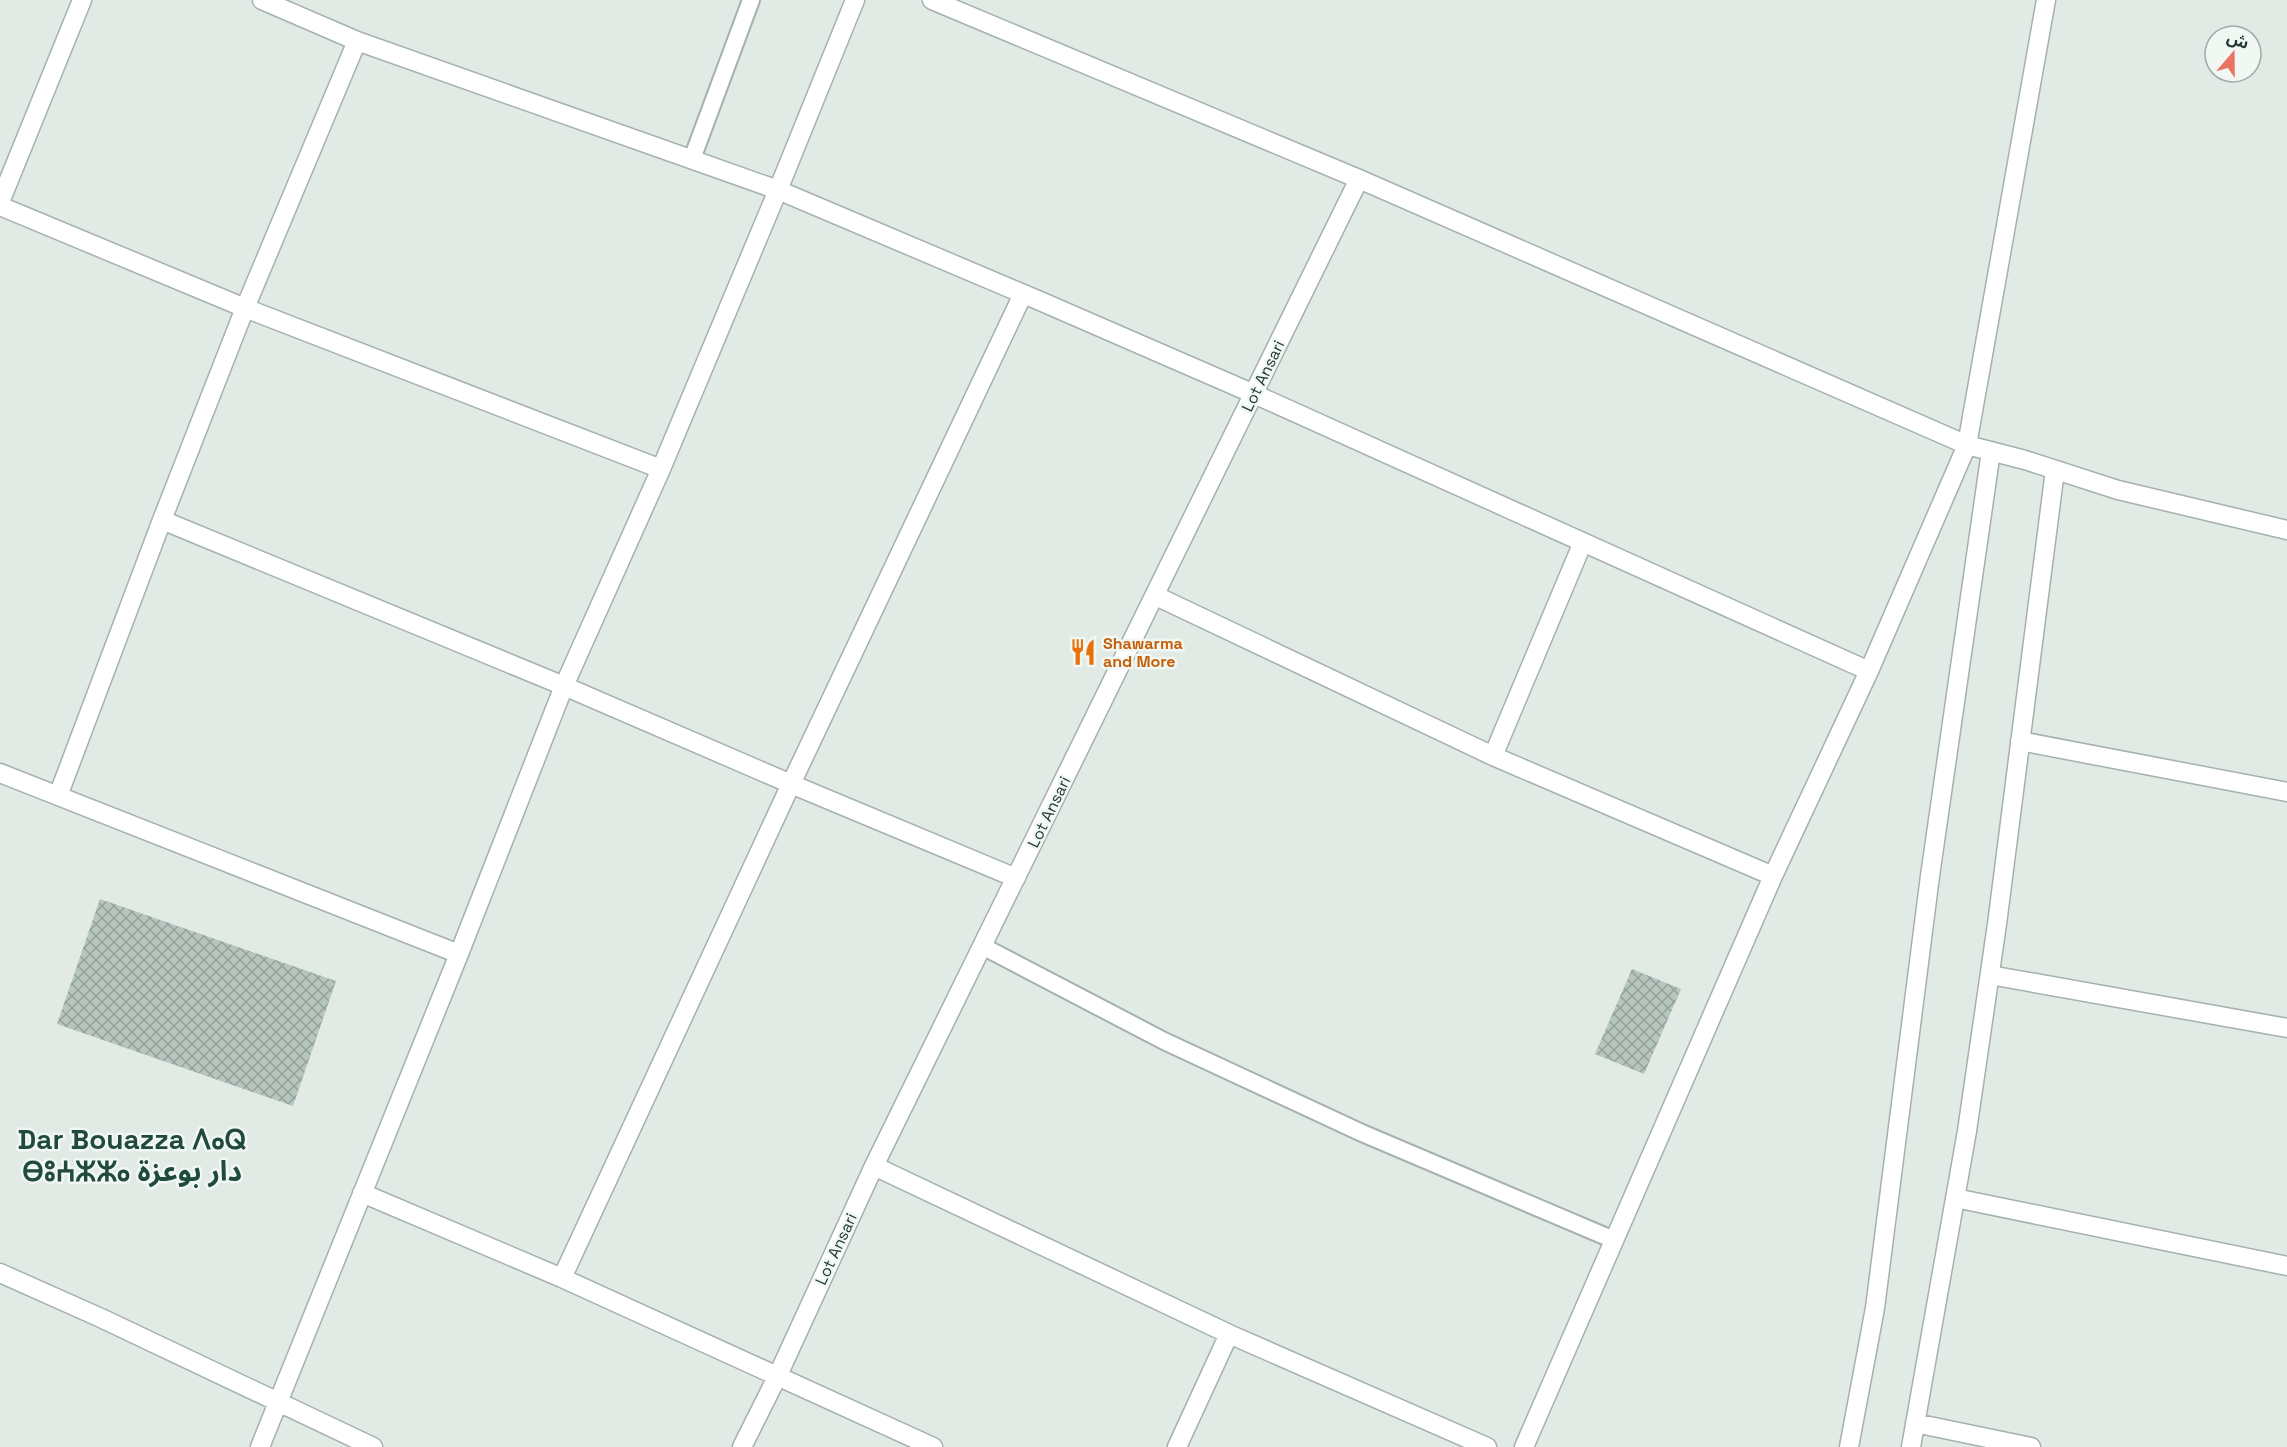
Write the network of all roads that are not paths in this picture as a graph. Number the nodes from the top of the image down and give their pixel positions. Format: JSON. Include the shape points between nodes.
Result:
{"nodes":[{"id":1,"x":82,"y":0,"type":"edge"},
{"id":2,"x":262,"y":0,"type":"edge"},
{"id":3,"x":752,"y":0,"type":"edge"},
{"id":4,"x":855,"y":0,"type":"edge"},
{"id":5,"x":932,"y":0,"type":"edge"},
{"id":6,"x":2046,"y":0,"type":"edge"},
{"id":7,"x":357,"y":41,"type":"junction"},
{"id":8,"x":692,"y":159,"type":"junction"},
{"id":9,"x":1359,"y":179,"type":"junction"},
{"id":10,"x":778,"y":190,"type":"junction"},
{"id":11,"x":0,"y":202,"type":"edge"},
{"id":12,"x":0,"y":206,"type":"edge"},
{"id":13,"x":1023,"y":294,"type":"junction"},
{"id":14,"x":244,"y":308,"type":"junction"},
{"id":15,"x":1254,"y":394,"type":"junction"},
{"id":16,"x":1967,"y":445,"type":"junction"},
{"id":17,"x":1991,"y":451,"type":"junction"},
{"id":18,"x":661,"y":469,"type":"junction"},
{"id":19,"x":2055,"y":470,"type":"junction"},
{"id":20,"x":162,"y":520,"type":"junction"},
{"id":21,"x":2287,"y":530,"type":"edge"},
{"id":22,"x":1583,"y":542,"type":"junction"},
{"id":23,"x":1156,"y":596,"type":"junction"},
{"id":24,"x":1869,"y":671,"type":"junction"},
{"id":25,"x":564,"y":686,"type":"junction"},
{"id":26,"x":2020,"y":741,"type":"junction"},
{"id":27,"x":1493,"y":756,"type":"junction"},
{"id":28,"x":1,"y":775,"type":"edge"},
{"id":29,"x":790,"y":784,"type":"junction"},
{"id":30,"x":2287,"y":792,"type":"edge"},
{"id":31,"x":58,"y":796,"type":"junction"},
{"id":32,"x":1773,"y":876,"type":"junction"},
{"id":33,"x":1016,"y":878,"type":"junction"},
{"id":34,"x":982,"y":946,"type":"junction"},
{"id":35,"x":459,"y":954,"type":"junction"},
{"id":36,"x":1990,"y":975,"type":"junction"},
{"id":37,"x":2287,"y":1028,"type":"edge"},
{"id":38,"x":874,"y":1166,"type":"junction"},
{"id":39,"x":362,"y":1193,"type":"junction"},
{"id":40,"x":1955,"y":1198,"type":"junction"},
{"id":41,"x":1614,"y":1240,"type":"junction"},
{"id":42,"x":2287,"y":1266,"type":"edge"},
{"id":43,"x":0,"y":1273,"type":"edge"},
{"id":44,"x":562,"y":1278,"type":"junction"},
{"id":45,"x":1229,"y":1334,"type":"junction"},
{"id":46,"x":778,"y":1375,"type":"junction"},
{"id":47,"x":278,"y":1401,"type":"junction"},
{"id":48,"x":1915,"y":1423,"type":"junction"},
{"id":49,"x":260,"y":1447,"type":"edge"},
{"id":50,"x":373,"y":1447,"type":"edge"},
{"id":51,"x":742,"y":1447,"type":"edge"},
{"id":52,"x":933,"y":1447,"type":"edge"},
{"id":53,"x":1177,"y":1447,"type":"edge"},
{"id":54,"x":1487,"y":1447,"type":"edge"},
{"id":55,"x":1524,"y":1447,"type":"edge"},
{"id":56,"x":1849,"y":1447,"type":"edge"},
{"id":57,"x":1911,"y":1447,"type":"edge"},
{"id":58,"x":2031,"y":1447,"type":"edge"}],
"edges":[{"from":1,"to":11,"type":"street"},
{"from":2,"to":7,"type":"street"},
{"from":3,"to":8,"type":"lane"},
{"from":4,"to":10,"type":"street"},
{"from":5,"to":9,"type":"street"},
{"from":6,"to":16,"type":"street"},
{"from":7,"to":8,"type":"street"},
{"from":7,"to":14,"type":"street"},
{"from":8,"to":10,"type":"street"},
{"from":9,"to":15,"type":"street","name":"Lot Ansari"},
{"from":9,"to":16,"type":"street"},
{"from":10,"to":13,"type":"street"},
{"from":10,"to":18,"type":"street"},
{"from":12,"to":14,"type":"street"},
{"from":13,"to":15,"type":"street"},
{"from":13,"to":29,"type":"street"},
{"from":14,"to":18,"type":"street"},
{"from":14,"to":20,"type":"street"},
{"from":15,"to":22,"type":"street"},
{"from":15,"to":23,"type":"street","name":"Lot Ansari"},
{"from":16,"to":17,"type":"street"},
{"from":16,"to":24,"type":"street"},
{"from":17,"to":19,"type":"street"},
{"from":17,"to":56,"type":"street","via":[[1930,876],[1875,1308]]},
{"from":18,"to":25,"type":"street"},
{"from":19,"to":21,"type":"street","via":[[2118,490]]},
{"from":19,"to":26,"type":"street"},
{"from":20,"to":25,"type":"street"},
{"from":20,"to":31,"type":"street"},
{"from":22,"to":24,"type":"street"},
{"from":22,"to":27,"type":"street"},
{"from":23,"to":27,"type":"street"},
{"from":23,"to":33,"type":"street","name":"Lot Ansari"},
{"from":24,"to":32,"type":"street"},
{"from":25,"to":29,"type":"street"},
{"from":25,"to":35,"type":"street"},
{"from":26,"to":30,"type":"street"},
{"from":26,"to":36,"type":"street"},
{"from":27,"to":32,"type":"street"},
{"from":28,"to":31,"type":"street"},
{"from":29,"to":33,"type":"street"},
{"from":29,"to":44,"type":"street"},
{"from":31,"to":35,"type":"street"},
{"from":32,"to":41,"type":"street"},
{"from":33,"to":34,"type":"street","name":"Lot Ansari"},
{"from":34,"to":38,"type":"street","name":"Lot Ansari"},
{"from":34,"to":41,"type":"lane","via":[[1164,1041],[1362,1133]]},
{"from":35,"to":39,"type":"street"},
{"from":36,"to":37,"type":"street"},
{"from":36,"to":40,"type":"street"},
{"from":38,"to":45,"type":"street"},
{"from":38,"to":46,"type":"street","name":"Lot Ansari"},
{"from":39,"to":44,"type":"street"},
{"from":39,"to":47,"type":"street"},
{"from":40,"to":42,"type":"street"},
{"from":40,"to":48,"type":"street"},
{"from":41,"to":55,"type":"street"},
{"from":43,"to":47,"type":"street"},
{"from":44,"to":46,"type":"street"},
{"from":45,"to":53,"type":"street"},
{"from":45,"to":54,"type":"street"},
{"from":46,"to":51,"type":"street","name":"Lot Ansari"},
{"from":46,"to":52,"type":"street"},
{"from":47,"to":49,"type":"street"},
{"from":47,"to":50,"type":"street"},
{"from":48,"to":57,"type":"street"},
{"from":48,"to":58,"type":"street"}]}
